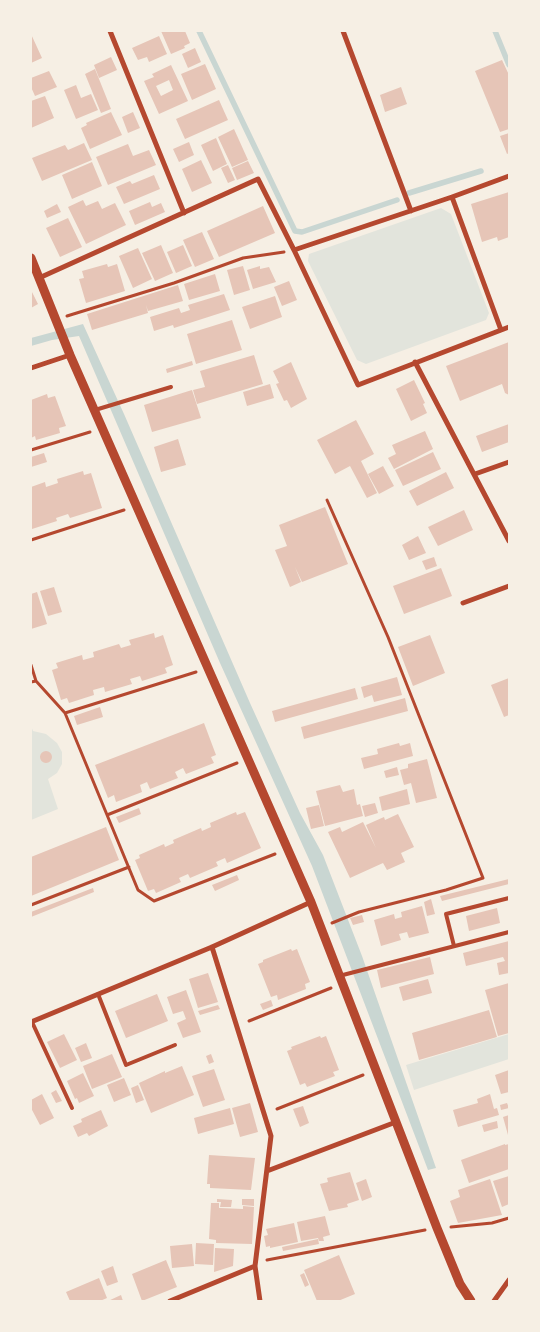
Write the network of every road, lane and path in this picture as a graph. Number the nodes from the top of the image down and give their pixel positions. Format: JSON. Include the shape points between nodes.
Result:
{"nodes":[{"id":1,"x":110,"y":31,"type":"edge"},
{"id":2,"x":343,"y":31,"type":"edge"},
{"id":3,"x":509,"y":176,"type":"edge"},
{"id":4,"x":452,"y":197,"type":"junction"},
{"id":5,"x":411,"y":211,"type":"junction"},
{"id":6,"x":184,"y":213,"type":"junction"},
{"id":7,"x":294,"y":250,"type":"junction"},
{"id":8,"x":31,"y":258,"type":"edge"},
{"id":9,"x":39,"y":278,"type":"junction"},
{"id":10,"x":57,"y":322,"type":"junction"},
{"id":11,"x":509,"y":327,"type":"edge"},
{"id":12,"x":501,"y":330,"type":"junction"},
{"id":13,"x":68,"y":351,"type":"junction"},
{"id":14,"x":415,"y":362,"type":"junction"},
{"id":15,"x":31,"y":368,"type":"edge"},
{"id":16,"x":171,"y":387,"type":"dead end"},
{"id":17,"x":94,"y":410,"type":"junction"},
{"id":18,"x":90,"y":432,"type":"dead end"},
{"id":19,"x":31,"y":450,"type":"edge"},
{"id":20,"x":509,"y":462,"type":"edge"},
{"id":21,"x":475,"y":474,"type":"junction"},
{"id":22,"x":327,"y":500,"type":"dead end"},
{"id":23,"x":126,"y":510,"type":"dead end"},
{"id":24,"x":31,"y":540,"type":"edge"},
{"id":25,"x":509,"y":541,"type":"edge"},
{"id":26,"x":509,"y":586,"type":"edge"},
{"id":27,"x":463,"y":603,"type":"dead end"},
{"id":28,"x":31,"y":665,"type":"edge"},
{"id":29,"x":197,"y":672,"type":"dead end"},
{"id":30,"x":36,"y":681,"type":"junction"},
{"id":31,"x":31,"y":682,"type":"edge"},
{"id":32,"x":65,"y":713,"type":"junction"},
{"id":33,"x":238,"y":763,"type":"dead end"},
{"id":34,"x":107,"y":815,"type":"junction"},
{"id":35,"x":278,"y":853,"type":"dead end"},
{"id":36,"x":129,"y":867,"type":"junction"},
{"id":37,"x":509,"y":898,"type":"edge"},
{"id":38,"x":310,"y":902,"type":"junction"},
{"id":39,"x":31,"y":905,"type":"edge"},
{"id":40,"x":332,"y":923,"type":"dead end"},
{"id":41,"x":509,"y":932,"type":"edge"},
{"id":42,"x":454,"y":946,"type":"junction"},
{"id":43,"x":212,"y":947,"type":"junction"},
{"id":44,"x":339,"y":976,"type":"junction"},
{"id":45,"x":331,"y":988,"type":"dead end"},
{"id":46,"x":98,"y":994,"type":"junction"},
{"id":47,"x":249,"y":1021,"type":"dead end"},
{"id":48,"x":32,"y":1022,"type":"edge"},
{"id":49,"x":175,"y":1045,"type":"dead end"},
{"id":50,"x":363,"y":1075,"type":"dead end"},
{"id":51,"x":72,"y":1108,"type":"dead end"},
{"id":52,"x":277,"y":1109,"type":"dead end"},
{"id":53,"x":396,"y":1122,"type":"junction"},
{"id":54,"x":267,"y":1171,"type":"junction"},
{"id":55,"x":509,"y":1218,"type":"edge"},
{"id":56,"x":437,"y":1228,"type":"junction"},
{"id":57,"x":255,"y":1266,"type":"junction"},
{"id":58,"x":509,"y":1280,"type":"edge"},
{"id":59,"x":170,"y":1301,"type":"edge"},
{"id":60,"x":260,"y":1301,"type":"edge"},
{"id":61,"x":471,"y":1301,"type":"edge"},
{"id":62,"x":494,"y":1301,"type":"edge"}],
"edges":[{"from":1,"to":6,"type":"street"},
{"from":2,"to":5,"type":"street"},
{"from":3,"to":4,"type":"street"},
{"from":4,"to":5,"type":"street"},
{"from":4,"to":12,"type":"street"},
{"from":5,"to":7,"type":"street"},
{"from":6,"to":7,"type":"street","via":[[258,179]]},
{"from":6,"to":9,"type":"street"},
{"from":7,"to":10,"type":"path","via":[[243,258]]},
{"from":7,"to":14,"type":"street","via":[[358,385]]},
{"from":8,"to":9,"type":"street"},
{"from":9,"to":10,"type":"street"},
{"from":10,"to":13,"type":"street"},
{"from":11,"to":12,"type":"street"},
{"from":12,"to":14,"type":"street"},
{"from":13,"to":15,"type":"street"},
{"from":13,"to":17,"type":"street"},
{"from":14,"to":21,"type":"street"},
{"from":16,"to":17,"type":"lane"},
{"from":17,"to":38,"type":"street"},
{"from":18,"to":19,"type":"path"},
{"from":20,"to":21,"type":"street"},
{"from":21,"to":25,"type":"street"},
{"from":22,"to":40,"type":"path","via":[[388,637],[483,878],[359,912]]},
{"from":23,"to":24,"type":"path"},
{"from":26,"to":27,"type":"street"},
{"from":28,"to":30,"type":"path"},
{"from":29,"to":32,"type":"path"},
{"from":30,"to":31,"type":"path"},
{"from":30,"to":32,"type":"path"},
{"from":32,"to":34,"type":"path"},
{"from":33,"to":34,"type":"path"},
{"from":34,"to":36,"type":"path"},
{"from":35,"to":36,"type":"path","via":[[154,901],[138,890]]},
{"from":36,"to":39,"type":"path"},
{"from":37,"to":42,"type":"lane","via":[[446,914]]},
{"from":38,"to":43,"type":"street"},
{"from":38,"to":44,"type":"street"},
{"from":41,"to":42,"type":"lane"},
{"from":42,"to":44,"type":"lane"},
{"from":43,"to":46,"type":"street"},
{"from":43,"to":54,"type":"street","via":[[271,1136]]},
{"from":44,"to":53,"type":"street"},
{"from":45,"to":47,"type":"path"},
{"from":46,"to":48,"type":"street"},
{"from":46,"to":49,"type":"lane","via":[[126,1065]]},
{"from":48,"to":51,"type":"lane"},
{"from":50,"to":52,"type":"path"},
{"from":53,"to":54,"type":"street"},
{"from":53,"to":56,"type":"street"},
{"from":54,"to":57,"type":"street"},
{"from":55,"to":56,"type":"path"},
{"from":56,"to":57,"type":"path","via":[[271,1258]]},
{"from":56,"to":61,"type":"street","via":[[460,1284]]},
{"from":57,"to":59,"type":"street"},
{"from":57,"to":60,"type":"street"},
{"from":58,"to":62,"type":"street"}]}
